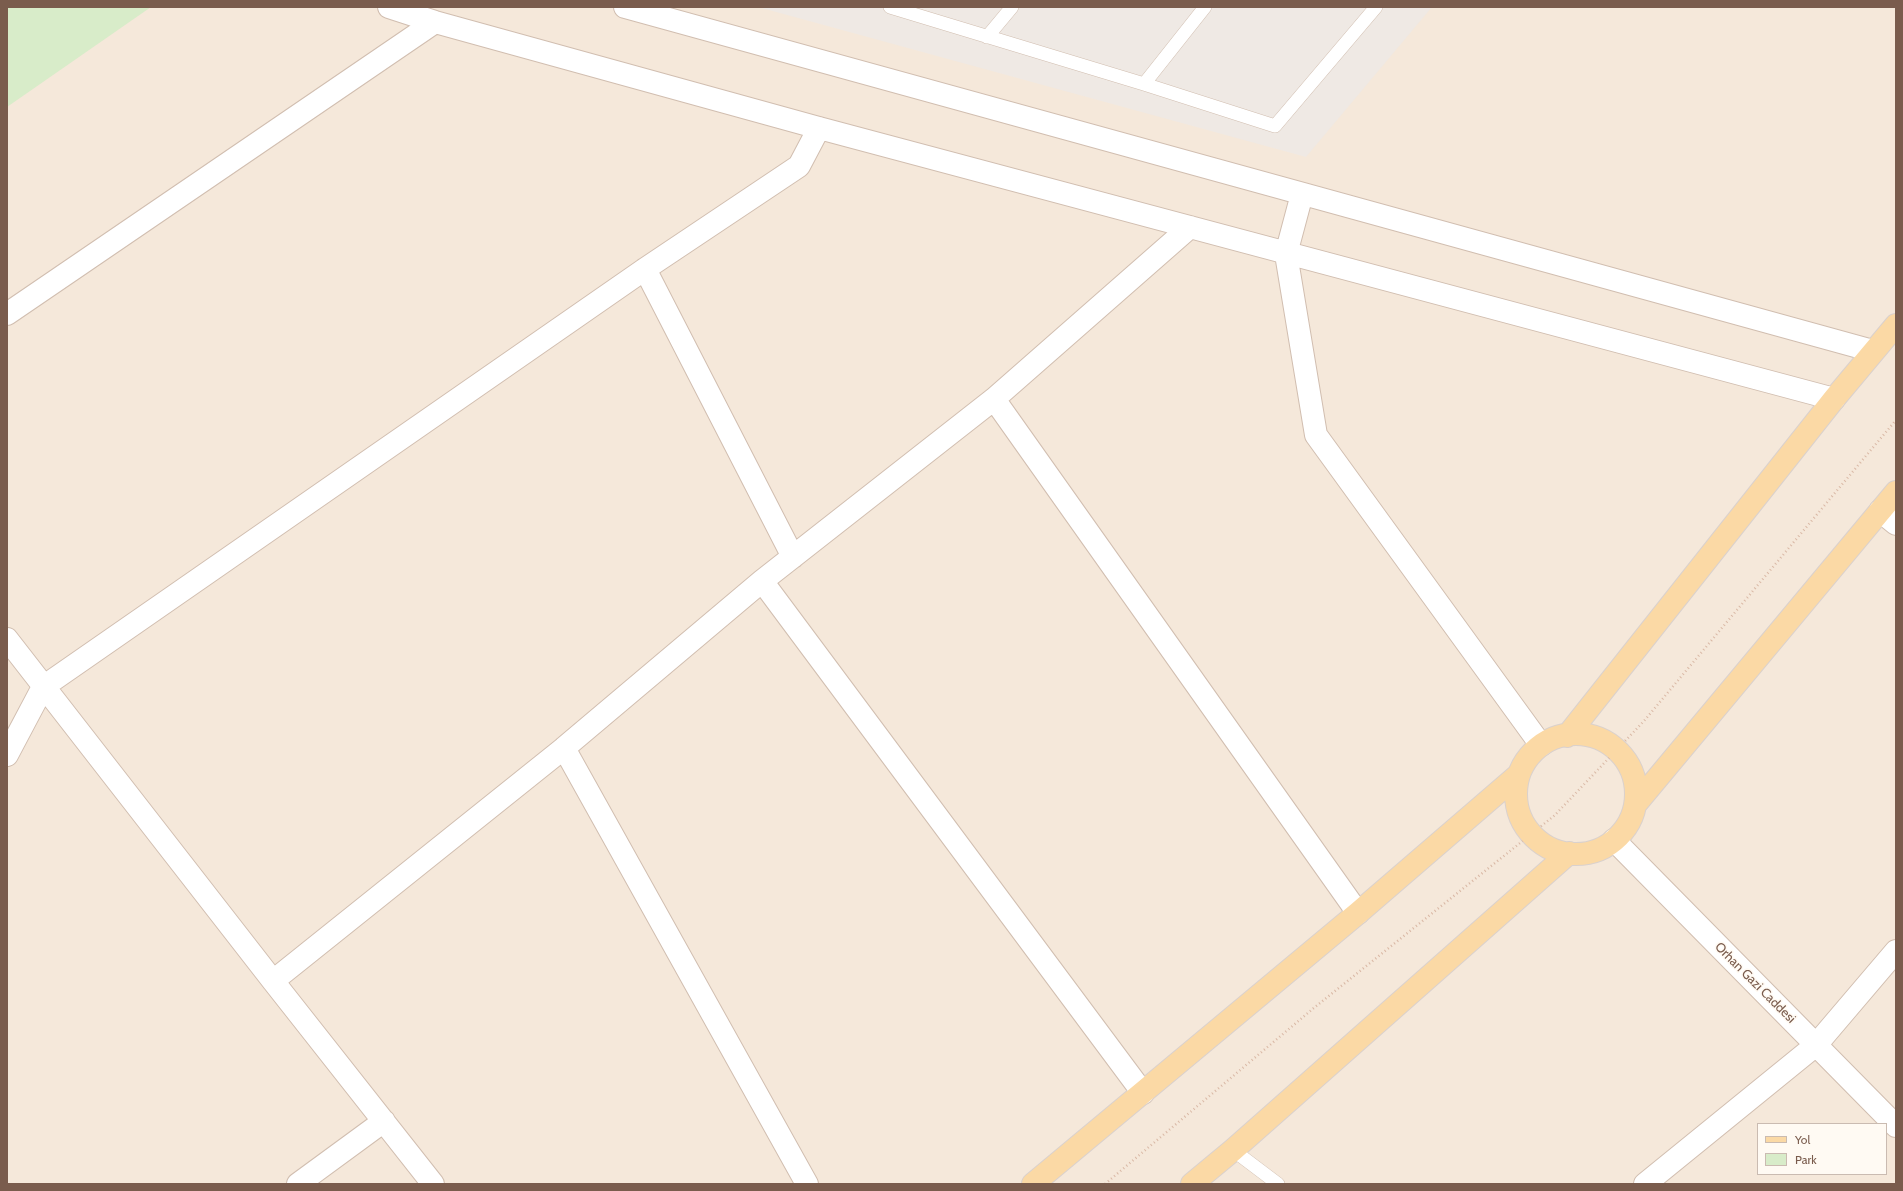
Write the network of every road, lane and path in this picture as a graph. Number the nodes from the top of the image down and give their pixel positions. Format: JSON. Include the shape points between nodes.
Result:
{"nodes":[{"id":1,"x":389,"y":7,"type":"edge"},
{"id":2,"x":624,"y":7,"type":"edge"},
{"id":3,"x":890,"y":7,"type":"edge"},
{"id":4,"x":1012,"y":7,"type":"edge"},
{"id":5,"x":1205,"y":7,"type":"edge"},
{"id":6,"x":1376,"y":7,"type":"edge"},
{"id":7,"x":435,"y":22,"type":"junction"},
{"id":8,"x":987,"y":37,"type":"junction"},
{"id":9,"x":1144,"y":84,"type":"junction"},
{"id":10,"x":820,"y":128,"type":"junction"},
{"id":11,"x":1302,"y":194,"type":"junction"},
{"id":12,"x":1190,"y":227,"type":"junction"},
{"id":13,"x":1286,"y":254,"type":"junction"},
{"id":14,"x":645,"y":269,"type":"junction"},
{"id":15,"x":7,"y":314,"type":"edge"},
{"id":16,"x":1896,"y":325,"type":"edge"},
{"id":17,"x":1873,"y":351,"type":"junction"},
{"id":18,"x":994,"y":399,"type":"junction"},
{"id":19,"x":1834,"y":399,"type":"junction"},
{"id":20,"x":1896,"y":420,"type":"edge"},
{"id":21,"x":1896,"y":492,"type":"edge"},
{"id":22,"x":1888,"y":518,"type":"edge"},
{"id":23,"x":793,"y":557,"type":"junction"},
{"id":24,"x":762,"y":581,"type":"junction"},
{"id":25,"x":7,"y":639,"type":"edge"},
{"id":26,"x":43,"y":686,"type":"junction"},
{"id":27,"x":1567,"y":736,"type":"junction"},
{"id":28,"x":1541,"y":745,"type":"junction"},
{"id":29,"x":564,"y":748,"type":"junction"},
{"id":30,"x":1616,"y":750,"type":"junction"},
{"id":31,"x":7,"y":755,"type":"edge"},
{"id":32,"x":1518,"y":775,"type":"junction"},
{"id":33,"x":1635,"y":805,"type":"junction"},
{"id":34,"x":1531,"y":834,"type":"junction"},
{"id":35,"x":1614,"y":840,"type":"junction"},
{"id":36,"x":1569,"y":853,"type":"junction"},
{"id":37,"x":1358,"y":912,"type":"junction"},
{"id":38,"x":1896,"y":951,"type":"edge"},
{"id":39,"x":273,"y":981,"type":"junction"},
{"id":40,"x":1816,"y":1045,"type":"junction"},
{"id":41,"x":1143,"y":1093,"type":"junction"},
{"id":42,"x":384,"y":1121,"type":"junction"},
{"id":43,"x":1896,"y":1126,"type":"edge"},
{"id":44,"x":1233,"y":1150,"type":"junction"},
{"id":45,"x":298,"y":1184,"type":"edge"},
{"id":46,"x":433,"y":1184,"type":"edge"},
{"id":47,"x":807,"y":1184,"type":"edge"},
{"id":48,"x":1033,"y":1184,"type":"edge"},
{"id":49,"x":1105,"y":1184,"type":"edge"},
{"id":50,"x":1192,"y":1184,"type":"edge"},
{"id":51,"x":1278,"y":1184,"type":"edge"},
{"id":52,"x":1645,"y":1184,"type":"edge"}],
"edges":[{"from":1,"to":7,"type":"street"},
{"from":2,"to":11,"type":"street"},
{"from":3,"to":8,"type":"lane"},
{"from":4,"to":8,"type":"lane"},
{"from":5,"to":9,"type":"lane"},
{"from":6,"to":9,"type":"lane","via":[[1275,126]]},
{"from":7,"to":10,"type":"street"},
{"from":7,"to":15,"type":"street"},
{"from":8,"to":9,"type":"lane"},
{"from":10,"to":12,"type":"street"},
{"from":10,"to":14,"type":"street","via":[[799,166]]},
{"from":11,"to":13,"type":"street"},
{"from":11,"to":17,"type":"street"},
{"from":12,"to":13,"type":"street"},
{"from":12,"to":18,"type":"street"},
{"from":13,"to":19,"type":"street"},
{"from":13,"to":28,"type":"street","via":[[1316,435]]},
{"from":14,"to":23,"type":"street"},
{"from":14,"to":26,"type":"street"},
{"from":16,"to":17,"type":"main road"},
{"from":17,"to":19,"type":"main road"},
{"from":18,"to":23,"type":"street"},
{"from":18,"to":37,"type":"street"},
{"from":19,"to":27,"type":"main road"},
{"from":20,"to":30,"type":"path"},
{"from":21,"to":22,"type":"main road"},
{"from":22,"to":33,"type":"main road"},
{"from":23,"to":24,"type":"street"},
{"from":24,"to":29,"type":"street"},
{"from":24,"to":41,"type":"street"},
{"from":25,"to":26,"type":"street"},
{"from":26,"to":31,"type":"street"},
{"from":26,"to":39,"type":"street"},
{"from":27,"to":28,"type":"main road"},
{"from":27,"to":30,"type":"main road","via":[[1576,734],[1597,738]]},
{"from":28,"to":32,"type":"main road","via":[[1527,759]]},
{"from":29,"to":39,"type":"street"},
{"from":29,"to":47,"type":"street"},
{"from":30,"to":33,"type":"main road","via":[[1628,764],[1635,784]]},
{"from":30,"to":34,"type":"path","via":[[1555,814]]},
{"from":32,"to":34,"type":"main road","via":[[1515,794],[1518,813]]},
{"from":32,"to":37,"type":"main road"},
{"from":33,"to":35,"type":"main road","via":[[1628,825]]},
{"from":34,"to":36,"type":"main road","via":[[1540,843],[1557,852]]},
{"from":34,"to":49,"type":"path","via":[[1315,1007]]},
{"from":35,"to":36,"type":"main road","via":[[1596,851]]},
{"from":35,"to":40,"type":"street","name":"Orhan Gazi Caddesi"},
{"from":36,"to":44,"type":"main road"},
{"from":37,"to":41,"type":"main road"},
{"from":38,"to":40,"type":"street"},
{"from":39,"to":42,"type":"street"},
{"from":40,"to":43,"type":"street","name":"Orhan Gazi Caddesi"},
{"from":40,"to":52,"type":"street"},
{"from":41,"to":48,"type":"main road"},
{"from":42,"to":45,"type":"street"},
{"from":42,"to":46,"type":"street"},
{"from":44,"to":50,"type":"main road"},
{"from":44,"to":51,"type":"lane"}]}
